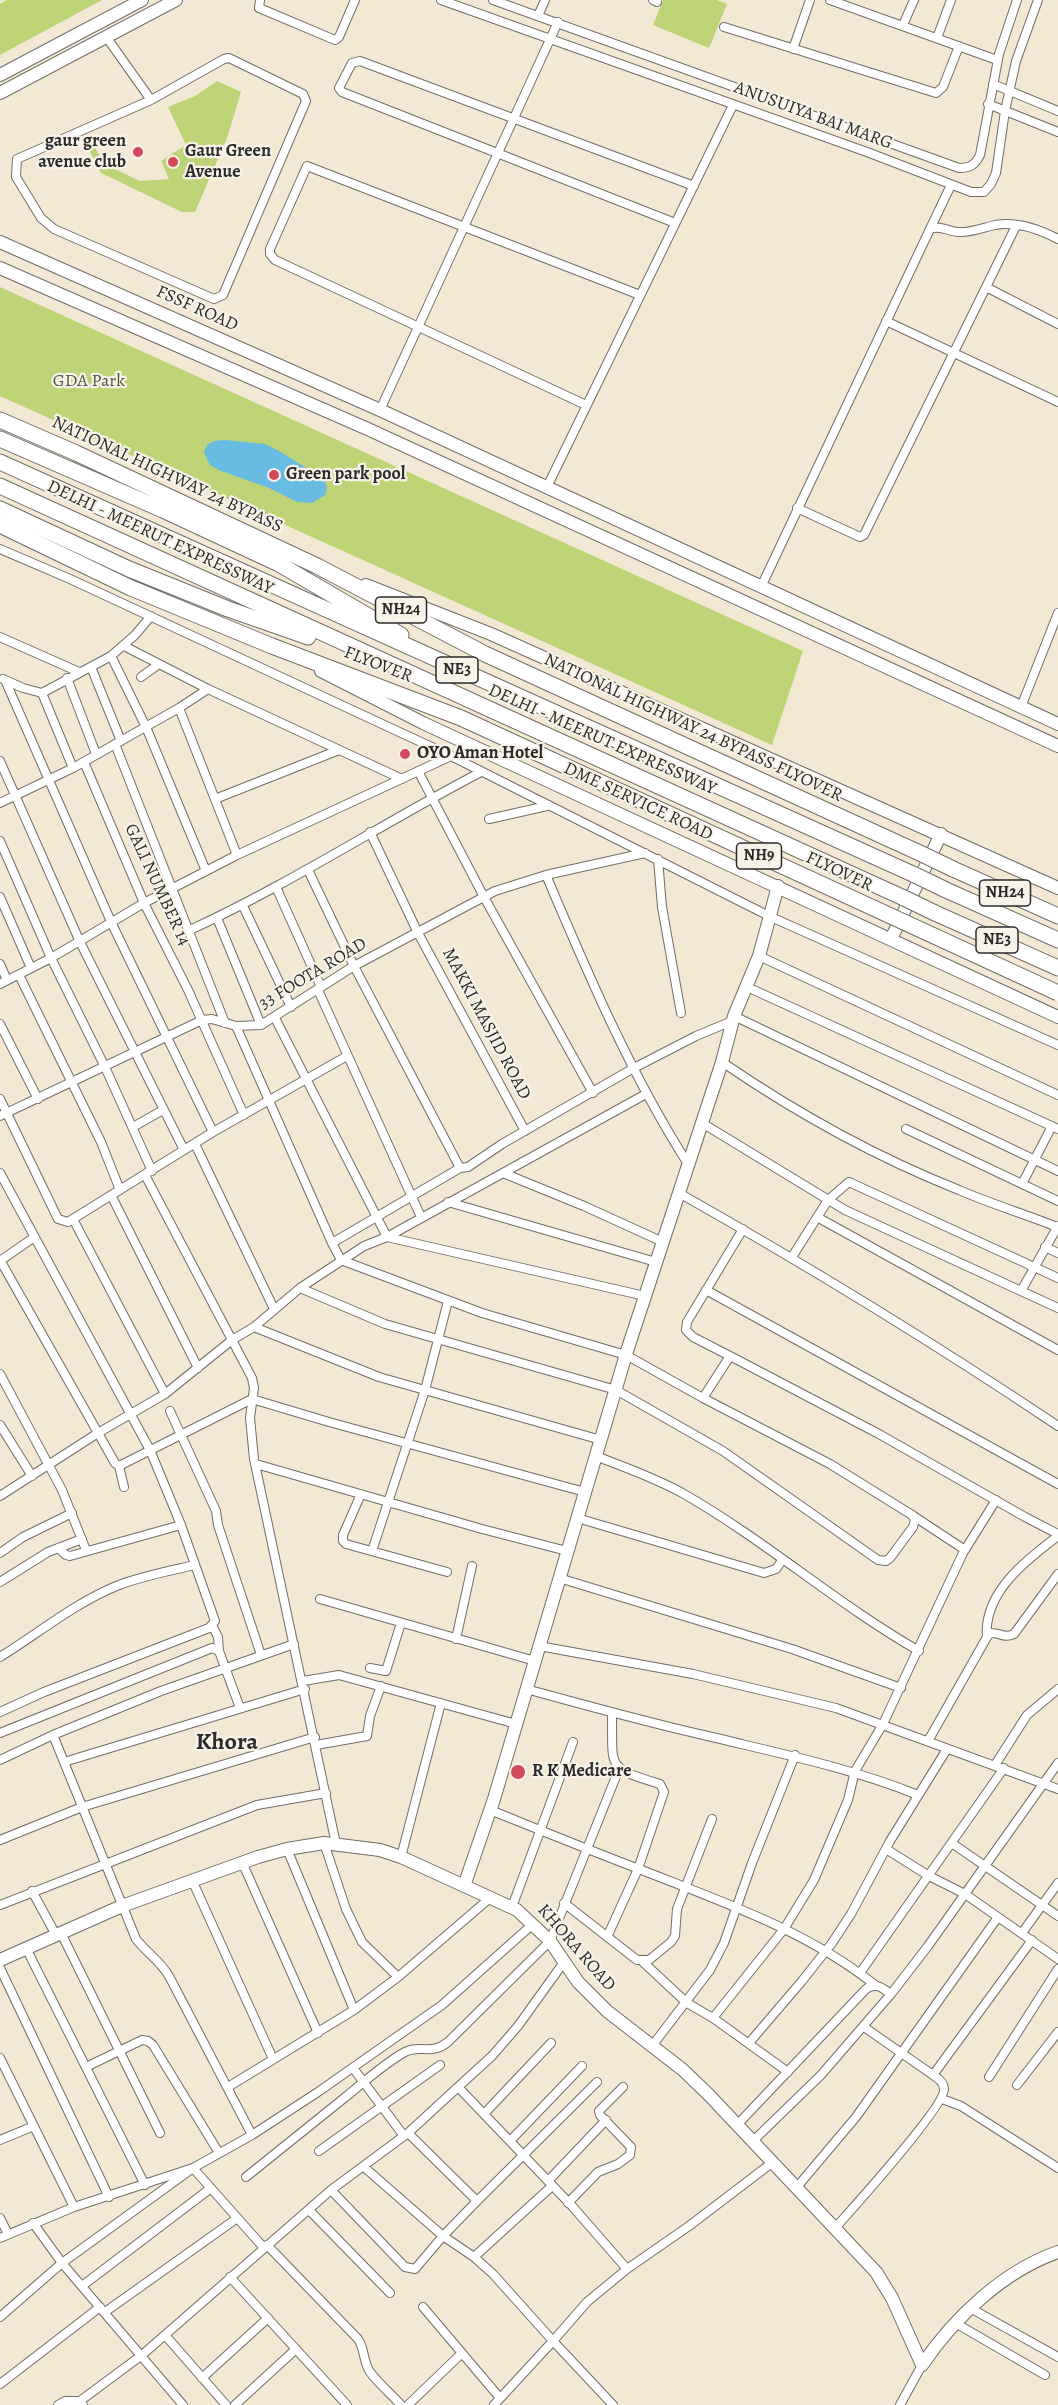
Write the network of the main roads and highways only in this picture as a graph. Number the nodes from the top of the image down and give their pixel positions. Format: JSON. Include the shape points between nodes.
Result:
{"nodes":[{"id":1,"x":0,"y":420,"type":"edge"},
{"id":2,"x":0,"y":439,"type":"edge"},
{"id":3,"x":62,"y":447,"type":"junction"},
{"id":4,"x":0,"y":462,"type":"edge"},
{"id":5,"x":54,"y":462,"type":"junction"},
{"id":6,"x":0,"y":486,"type":"edge"},
{"id":7,"x":0,"y":508,"type":"edge"},
{"id":8,"x":0,"y":525,"type":"edge"},
{"id":9,"x":30,"y":531,"type":"junction"},
{"id":10,"x":317,"y":566,"type":"joint"},
{"id":11,"x":387,"y":664,"type":"junction"},
{"id":12,"x":471,"y":676,"type":"junction"},
{"id":13,"x":1058,"y":916,"type":"edge"},
{"id":14,"x":1058,"y":940,"type":"edge"},
{"id":15,"x":1058,"y":968,"type":"edge"},
{"id":16,"x":1058,"y":993,"type":"edge"}],
"edges":[{"from":1,"to":3,"type":"highway","name":"NATIONAL HIGHWAY 24 BYPASS"},
{"from":2,"to":5,"type":"highway"},
{"from":3,"to":5,"type":"highway"},
{"from":3,"to":10,"type":"highway","name":"NATIONAL HIGHWAY 24 BYPASS"},
{"from":4,"to":12,"type":"highway","name":"DELHI - MEERUT EXPRESSWAY","number":"NE3"},
{"from":5,"to":12,"type":"highway","via":[[279,564]]},
{"from":6,"to":11,"type":"highway","name":"DELHI - MEERUT EXPRESSWAY","number":"NE3"},
{"from":7,"to":9,"type":"highway"},
{"from":8,"to":9,"type":"highway"},
{"from":9,"to":11,"type":"highway","via":[[228,609]]},
{"from":9,"to":16,"type":"highway","name":"FLYOVER","number":"NH9","bridge":true,"via":[[131,588],[461,718]]},
{"from":10,"to":13,"type":"highway","name":"NATIONAL HIGHWAY 24 BYPASS FLYOVER","number":"NH24","bridge":true,"via":[[485,654]]},
{"from":11,"to":15,"type":"highway","name":"DELHI - MEERUT EXPRESSWAY","number":"NE3","bridge":true},
{"from":12,"to":14,"type":"highway","name":"DELHI - MEERUT EXPRESSWAY","number":"NE3","bridge":true}]}
